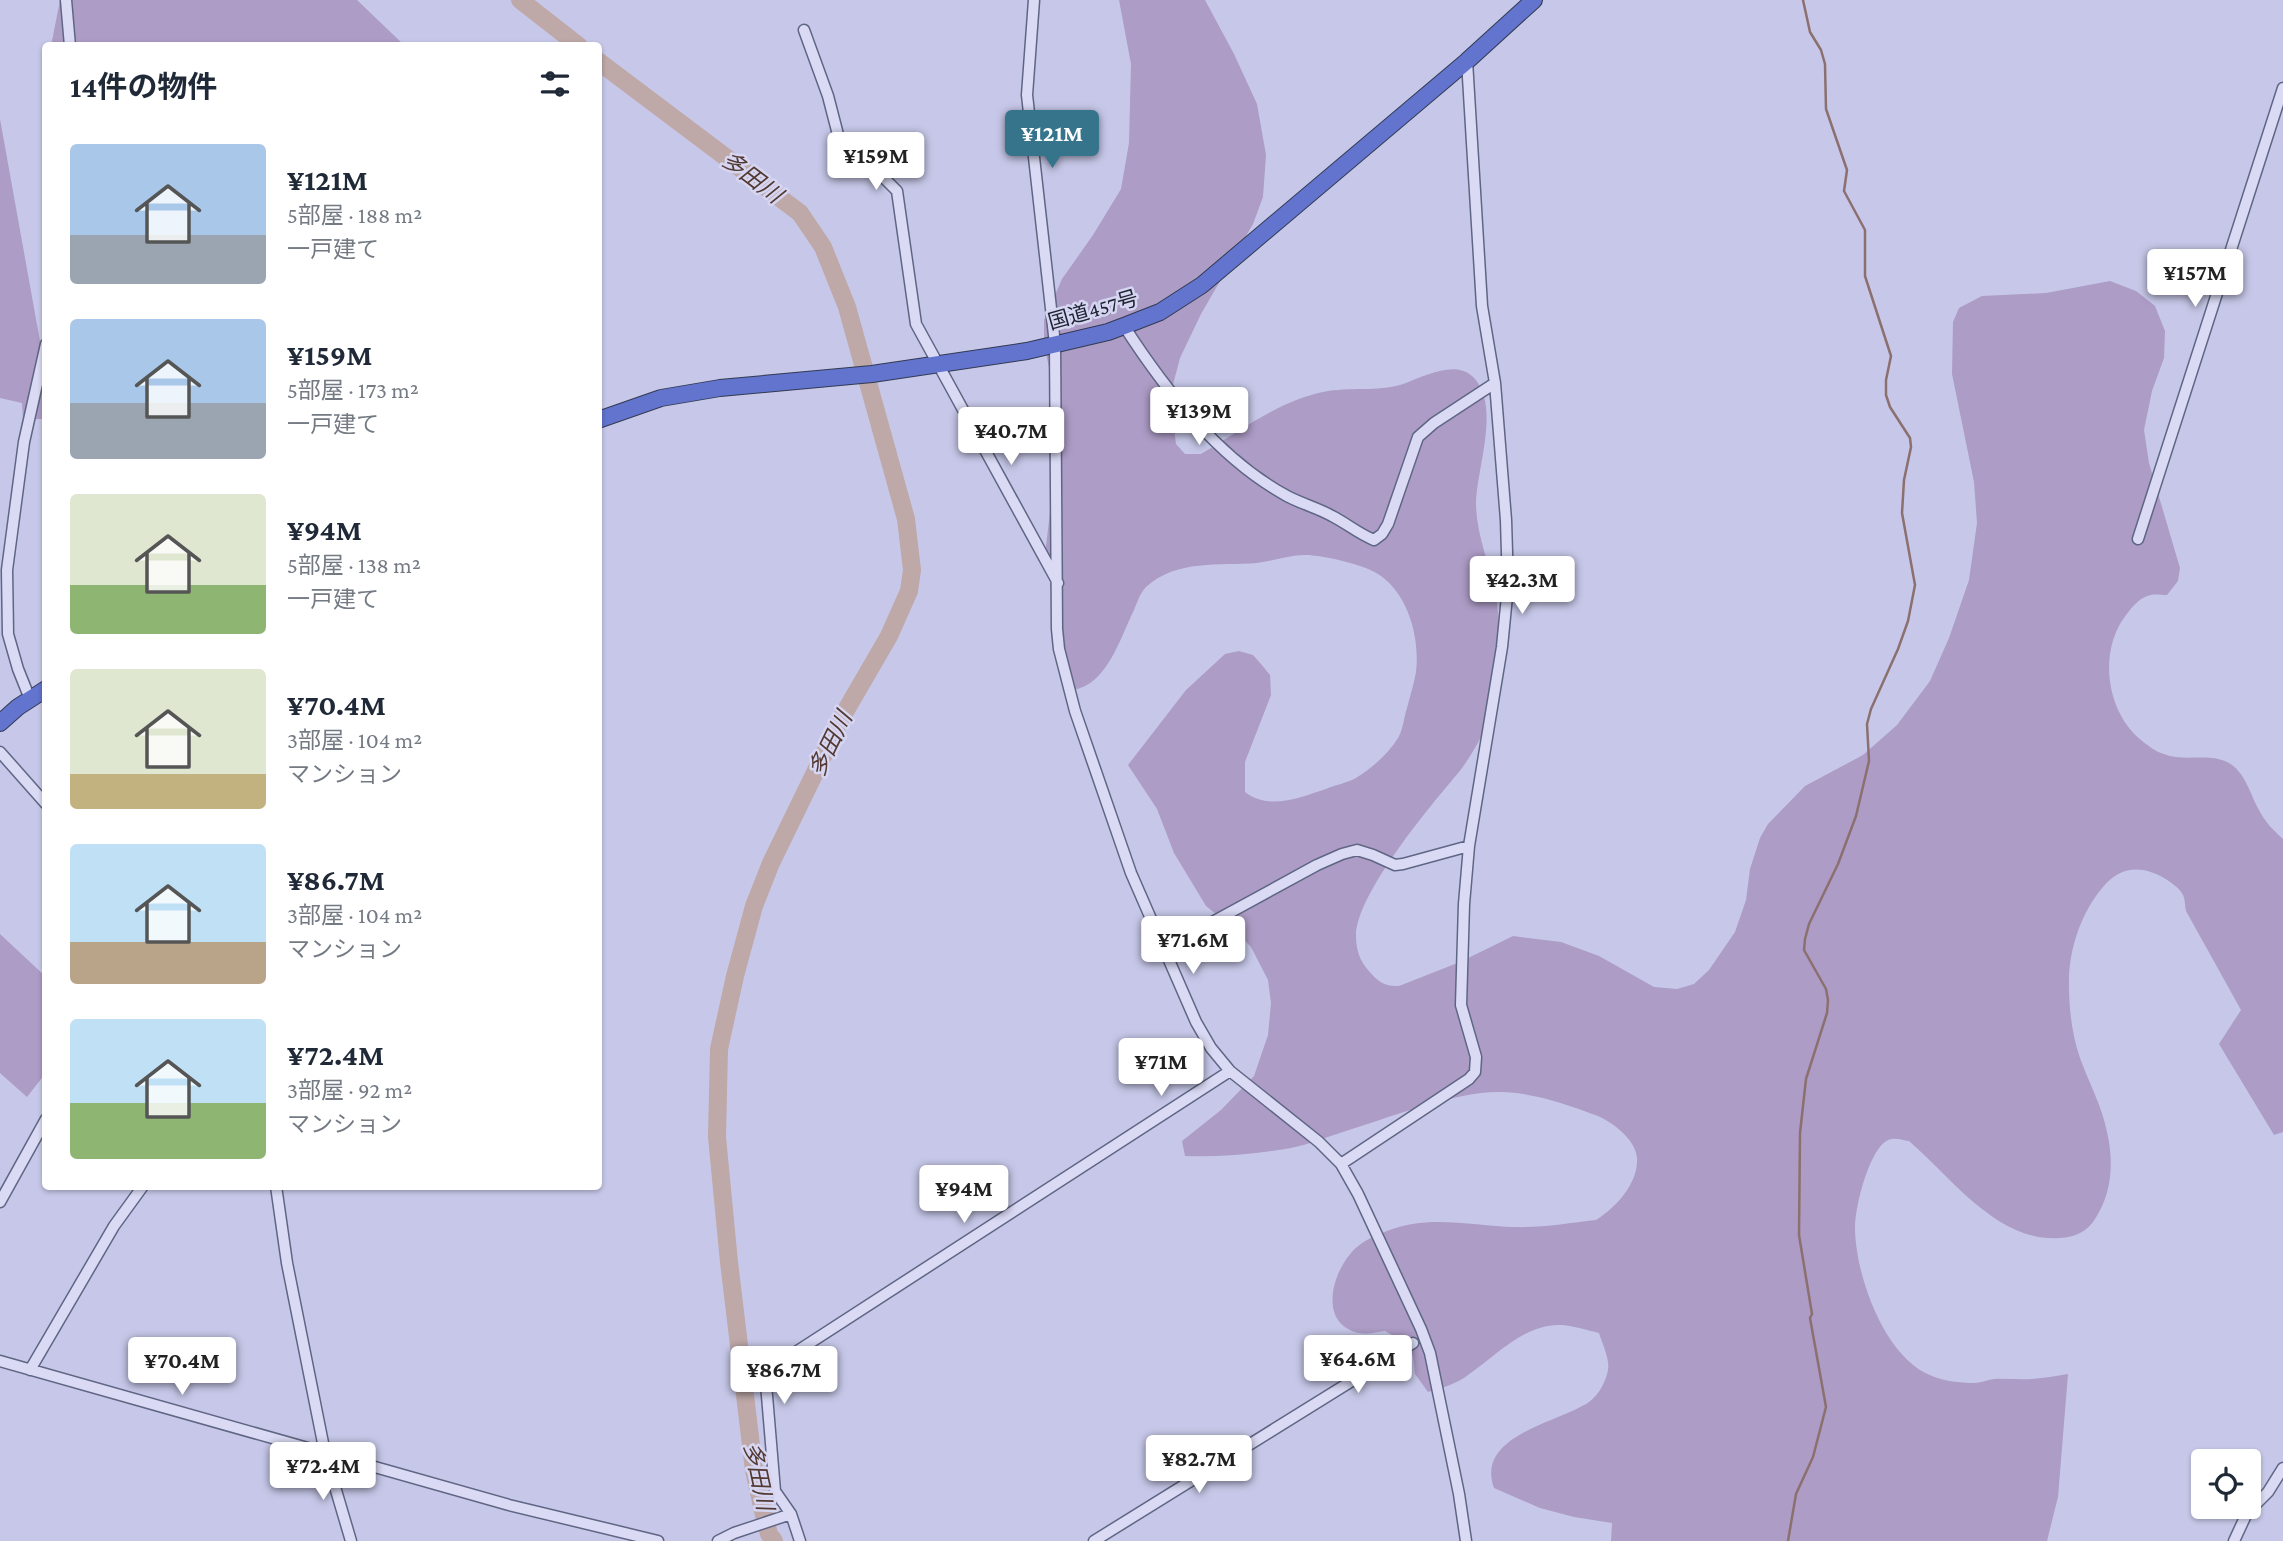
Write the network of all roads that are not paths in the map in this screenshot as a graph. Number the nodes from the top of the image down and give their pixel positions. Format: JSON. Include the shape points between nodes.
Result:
{"nodes":[{"id":1,"x":66,"y":0,"type":"edge"},
{"id":2,"x":1034,"y":0,"type":"edge"},
{"id":3,"x":1534,"y":0,"type":"edge"},
{"id":4,"x":804,"y":30,"type":"dead end"},
{"id":5,"x":70,"y":42,"type":"edge"},
{"id":6,"x":1467,"y":61,"type":"junction"},
{"id":7,"x":2283,"y":88,"type":"edge"},
{"id":8,"x":2281,"y":101,"type":"edge"},
{"id":9,"x":1124,"y":326,"type":"junction"},
{"id":10,"x":1055,"y":344,"type":"junction"},
{"id":11,"x":42,"y":362,"type":"edge"},
{"id":12,"x":938,"y":364,"type":"junction"},
{"id":13,"x":1495,"y":383,"type":"junction"},
{"id":14,"x":602,"y":419,"type":"edge"},
{"id":15,"x":2138,"y":539,"type":"dead end"},
{"id":16,"x":1059,"y":584,"type":"junction"},
{"id":17,"x":42,"y":692,"type":"edge"},
{"id":18,"x":30,"y":699,"type":"junction"},
{"id":19,"x":0,"y":723,"type":"edge"},
{"id":20,"x":0,"y":752,"type":"edge"},
{"id":21,"x":42,"y":799,"type":"edge"},
{"id":22,"x":1469,"y":846,"type":"junction"},
{"id":23,"x":1165,"y":948,"type":"junction"},
{"id":24,"x":1230,"y":1071,"type":"junction"},
{"id":25,"x":42,"y":1125,"type":"edge"},
{"id":26,"x":1341,"y":1164,"type":"junction"},
{"id":27,"x":4,"y":1183,"type":"edge"},
{"id":28,"x":140,"y":1190,"type":"edge"},
{"id":29,"x":277,"y":1190,"type":"edge"},
{"id":30,"x":0,"y":1202,"type":"edge"},
{"id":31,"x":1412,"y":1343,"type":"dead end"},
{"id":32,"x":0,"y":1361,"type":"edge"},
{"id":33,"x":30,"y":1370,"type":"junction"},
{"id":34,"x":325,"y":1453,"type":"junction"},
{"id":35,"x":2283,"y":1468,"type":"edge"},
{"id":36,"x":791,"y":1514,"type":"junction"},
{"id":37,"x":351,"y":1541,"type":"edge"},
{"id":38,"x":658,"y":1541,"type":"edge"},
{"id":39,"x":718,"y":1541,"type":"edge"},
{"id":40,"x":800,"y":1541,"type":"edge"},
{"id":41,"x":1094,"y":1541,"type":"edge"},
{"id":42,"x":1466,"y":1541,"type":"edge"},
{"id":43,"x":2234,"y":1541,"type":"edge"}],
"edges":[{"from":1,"to":5,"type":"street"},
{"from":2,"to":10,"type":"street","via":[[1027,95]]},
{"from":3,"to":6,"type":"highway","name":"国道457号"},
{"from":4,"to":12,"type":"street","via":[[843,153],[853,166],[880,174],[897,191],[916,324]]},
{"from":6,"to":9,"type":"highway","name":"国道457号","via":[[1202,285],[1160,312]]},
{"from":6,"to":13,"type":"street","via":[[1482,306]]},
{"from":7,"to":8,"type":"street"},
{"from":8,"to":15,"type":"street"},
{"from":9,"to":10,"type":"highway","name":"国道457号"},
{"from":9,"to":13,"type":"street","via":[[1182,404],[1228,453],[1287,496],[1374,540],[1388,524],[1418,438],[1434,422]]},
{"from":10,"to":12,"type":"highway","name":"国道457号"},
{"from":10,"to":16,"type":"street"},
{"from":11,"to":18,"type":"street","via":[[24,442],[7,570],[8,634]]},
{"from":12,"to":14,"type":"highway","name":"国道457号","via":[[720,388],[661,398]]},
{"from":12,"to":16,"type":"street"},
{"from":13,"to":22,"type":"street","via":[[1506,520],[1507,609]]},
{"from":16,"to":23,"type":"street","via":[[1059,649],[1075,711],[1131,873]]},
{"from":17,"to":18,"type":"highway"},
{"from":18,"to":19,"type":"highway"},
{"from":20,"to":21,"type":"street"},
{"from":22,"to":23,"type":"street","via":[[1395,864],[1357,850],[1342,853]]},
{"from":22,"to":26,"type":"street","via":[[1461,1005],[1476,1057],[1475,1072]]},
{"from":23,"to":24,"type":"street","via":[[1196,1022]]},
{"from":24,"to":26,"type":"street"},
{"from":24,"to":36,"type":"street","via":[[765,1372],[775,1491]]},
{"from":25,"to":27,"type":"street"},
{"from":26,"to":42,"type":"street","via":[[1430,1353]]},
{"from":27,"to":30,"type":"street"},
{"from":28,"to":33,"type":"street"},
{"from":29,"to":34,"type":"street"},
{"from":31,"to":41,"type":"street"},
{"from":32,"to":33,"type":"street"},
{"from":33,"to":34,"type":"street"},
{"from":34,"to":37,"type":"street"},
{"from":34,"to":38,"type":"street"},
{"from":35,"to":43,"type":"street","via":[[2269,1492],[2247,1514]]},
{"from":36,"to":39,"type":"street"},
{"from":36,"to":40,"type":"street"}]}
